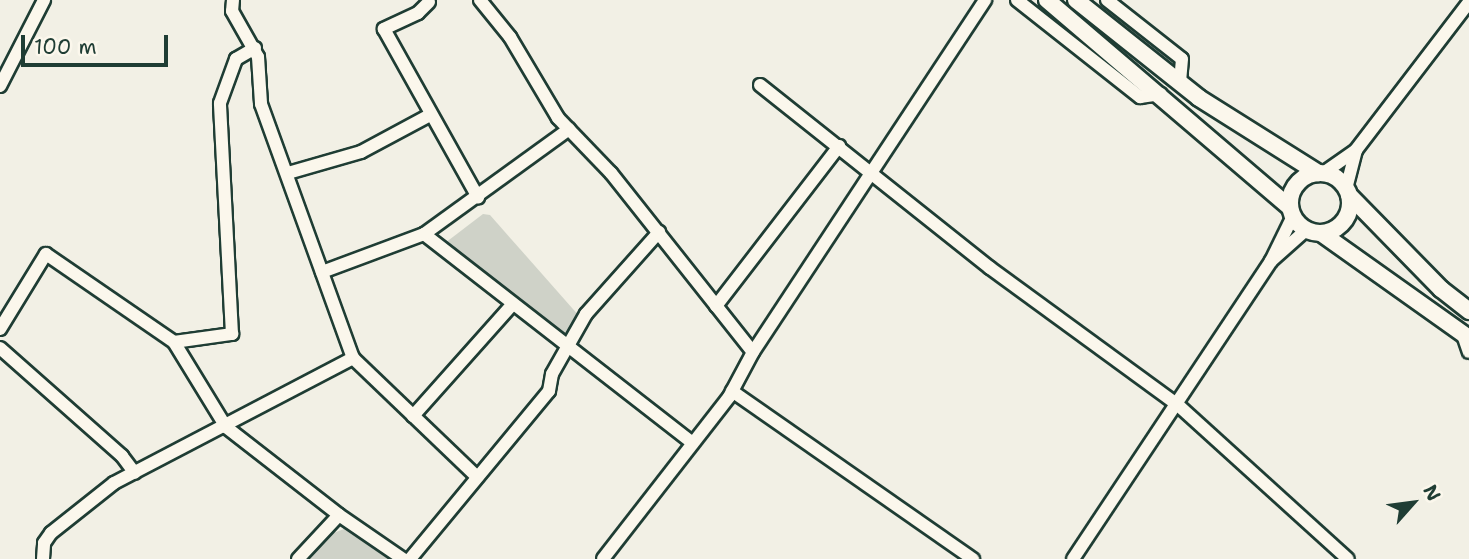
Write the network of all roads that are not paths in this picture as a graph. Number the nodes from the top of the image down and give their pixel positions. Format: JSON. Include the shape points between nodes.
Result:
{"nodes":[{"id":1,"x":44,"y":0,"type":"edge"},
{"id":2,"x":233,"y":0,"type":"edge"},
{"id":3,"x":480,"y":0,"type":"edge"},
{"id":4,"x":985,"y":0,"type":"edge"},
{"id":5,"x":1017,"y":0,"type":"edge"},
{"id":6,"x":1048,"y":0,"type":"edge"},
{"id":7,"x":1076,"y":0,"type":"edge"},
{"id":8,"x":1107,"y":0,"type":"edge"},
{"id":9,"x":429,"y":1,"type":"edge"},
{"id":10,"x":1467,"y":8,"type":"edge"},
{"id":11,"x":255,"y":48,"type":"junction"},
{"id":12,"x":1180,"y":83,"type":"junction"},
{"id":13,"x":760,"y":85,"type":"dead end"},
{"id":14,"x":0,"y":86,"type":"edge"},
{"id":15,"x":1161,"y":94,"type":"junction"},
{"id":16,"x":430,"y":115,"type":"junction"},
{"id":17,"x":569,"y":129,"type":"junction"},
{"id":18,"x":839,"y":146,"type":"junction"},
{"id":19,"x":1356,"y":150,"type":"junction"},
{"id":20,"x":873,"y":172,"type":"junction"},
{"id":21,"x":288,"y":173,"type":"junction"},
{"id":22,"x":1320,"y":174,"type":"junction"},
{"id":23,"x":1347,"y":192,"type":"junction"},
{"id":24,"x":478,"y":197,"type":"junction"},
{"id":25,"x":1291,"y":212,"type":"junction"},
{"id":26,"x":1314,"y":231,"type":"junction"},
{"id":27,"x":659,"y":232,"type":"junction"},
{"id":28,"x":424,"y":234,"type":"junction"},
{"id":29,"x":1271,"y":261,"type":"junction"},
{"id":30,"x":322,"y":272,"type":"junction"},
{"id":31,"x":512,"y":305,"type":"junction"},
{"id":32,"x":716,"y":306,"type":"junction"},
{"id":33,"x":1468,"y":310,"type":"edge"},
{"id":34,"x":0,"y":329,"type":"edge"},
{"id":35,"x":1466,"y":335,"type":"edge"},
{"id":36,"x":174,"y":342,"type":"junction"},
{"id":37,"x":0,"y":348,"type":"edge"},
{"id":38,"x":566,"y":349,"type":"junction"},
{"id":39,"x":752,"y":352,"type":"junction"},
{"id":40,"x":1469,"y":352,"type":"edge"},
{"id":41,"x":353,"y":358,"type":"junction"},
{"id":42,"x":732,"y":391,"type":"junction"},
{"id":43,"x":1178,"y":405,"type":"junction"},
{"id":44,"x":413,"y":416,"type":"junction"},
{"id":45,"x":226,"y":427,"type":"junction"},
{"id":46,"x":692,"y":443,"type":"junction"},
{"id":47,"x":135,"y":473,"type":"junction"},
{"id":48,"x":477,"y":477,"type":"junction"},
{"id":49,"x":339,"y":515,"type":"junction"},
{"id":50,"x":43,"y":559,"type":"edge"},
{"id":51,"x":298,"y":559,"type":"edge"},
{"id":52,"x":402,"y":559,"type":"edge"},
{"id":53,"x":410,"y":559,"type":"edge"},
{"id":54,"x":603,"y":559,"type":"edge"},
{"id":55,"x":973,"y":559,"type":"edge"},
{"id":56,"x":1073,"y":559,"type":"edge"},
{"id":57,"x":1348,"y":559,"type":"edge"}],
"edges":[{"from":1,"to":14,"type":"street"},
{"from":2,"to":11,"type":"street","via":[[232,11]]},
{"from":3,"to":17,"type":"street","via":[[510,37]]},
{"from":4,"to":20,"type":"street"},
{"from":5,"to":15,"type":"street","via":[[1140,97]]},
{"from":6,"to":15,"type":"main road"},
{"from":7,"to":12,"type":"main road"},
{"from":8,"to":12,"type":"street","via":[[1182,59]]},
{"from":9,"to":16,"type":"street","via":[[418,13],[384,29]]},
{"from":10,"to":19,"type":"street"},
{"from":11,"to":21,"type":"street","via":[[261,104]]},
{"from":11,"to":36,"type":"street","via":[[236,59],[220,103],[232,334]]},
{"from":12,"to":22,"type":"main road"},
{"from":13,"to":18,"type":"street"},
{"from":15,"to":25,"type":"main road"},
{"from":16,"to":21,"type":"street","via":[[361,152]]},
{"from":16,"to":24,"type":"street"},
{"from":17,"to":24,"type":"street"},
{"from":17,"to":27,"type":"street"},
{"from":18,"to":20,"type":"street"},
{"from":18,"to":32,"type":"street"},
{"from":19,"to":22,"type":"street"},
{"from":19,"to":23,"type":"street"},
{"from":20,"to":39,"type":"street"},
{"from":20,"to":43,"type":"street","via":[[990,268]]},
{"from":21,"to":30,"type":"street"},
{"from":22,"to":23,"type":"main road"},
{"from":22,"to":25,"type":"main road","via":[[1300,181]]},
{"from":23,"to":26,"type":"main road","via":[[1344,221]]},
{"from":23,"to":33,"type":"main road"},
{"from":24,"to":28,"type":"street"},
{"from":25,"to":26,"type":"main road"},
{"from":25,"to":29,"type":"street"},
{"from":26,"to":29,"type":"street"},
{"from":26,"to":35,"type":"main road"},
{"from":27,"to":32,"type":"street"},
{"from":27,"to":38,"type":"street","via":[[586,314]]},
{"from":28,"to":30,"type":"street"},
{"from":28,"to":31,"type":"street"},
{"from":29,"to":43,"type":"street"},
{"from":30,"to":41,"type":"street"},
{"from":31,"to":38,"type":"street"},
{"from":31,"to":44,"type":"street"},
{"from":32,"to":39,"type":"street"},
{"from":34,"to":36,"type":"street","via":[[46,254]]},
{"from":35,"to":40,"type":"street"},
{"from":36,"to":45,"type":"street"},
{"from":37,"to":47,"type":"street","via":[[102,437]]},
{"from":38,"to":46,"type":"street"},
{"from":38,"to":48,"type":"street","via":[[552,374],[549,391]]},
{"from":39,"to":42,"type":"street"},
{"from":41,"to":44,"type":"street"},
{"from":41,"to":45,"type":"street"},
{"from":42,"to":46,"type":"street"},
{"from":42,"to":55,"type":"street"},
{"from":43,"to":56,"type":"street"},
{"from":43,"to":57,"type":"street"},
{"from":44,"to":48,"type":"street"},
{"from":45,"to":47,"type":"street"},
{"from":45,"to":49,"type":"street"},
{"from":46,"to":54,"type":"street"},
{"from":47,"to":50,"type":"street","via":[[51,533],[44,543]]},
{"from":48,"to":53,"type":"street"},
{"from":49,"to":51,"type":"street"},
{"from":49,"to":52,"type":"street"}]}
